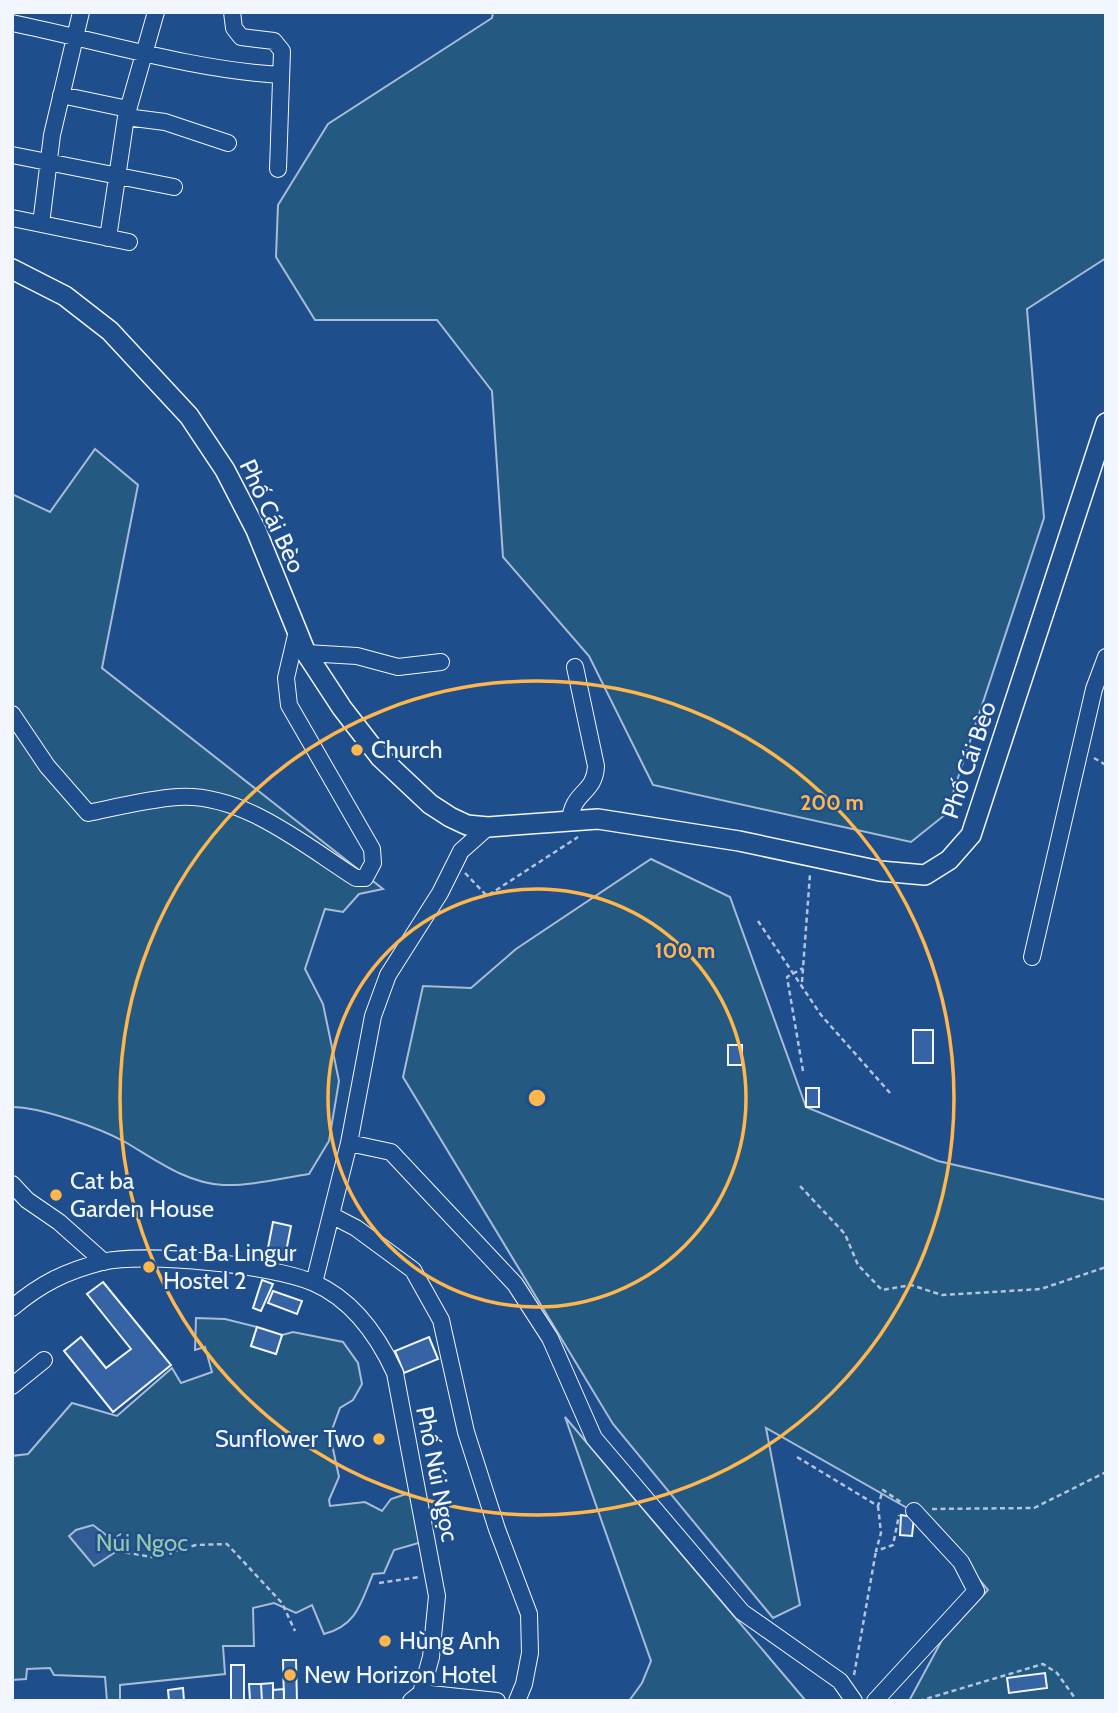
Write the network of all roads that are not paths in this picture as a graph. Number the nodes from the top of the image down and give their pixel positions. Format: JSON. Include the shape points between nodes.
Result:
{"nodes":[{"id":1,"x":81,"y":12,"type":"edge"},
{"id":2,"x":156,"y":12,"type":"edge"},
{"id":3,"x":232,"y":12,"type":"edge"},
{"id":4,"x":12,"y":23,"type":"edge"},
{"id":5,"x":76,"y":38,"type":"junction"},
{"id":6,"x":144,"y":53,"type":"junction"},
{"id":7,"x":281,"y":75,"type":"junction"},
{"id":8,"x":61,"y":95,"type":"junction"},
{"id":9,"x":127,"y":113,"type":"junction"},
{"id":10,"x":228,"y":143,"type":"dead end"},
{"id":11,"x":12,"y":155,"type":"edge"},
{"id":12,"x":48,"y":162,"type":"junction"},
{"id":13,"x":278,"y":169,"type":"dead end"},
{"id":14,"x":118,"y":176,"type":"junction"},
{"id":15,"x":174,"y":187,"type":"dead end"},
{"id":16,"x":12,"y":218,"type":"edge"},
{"id":17,"x":41,"y":224,"type":"junction"},
{"id":18,"x":108,"y":238,"type":"junction"},
{"id":19,"x":129,"y":242,"type":"dead end"},
{"id":20,"x":12,"y":269,"type":"edge"},
{"id":21,"x":1106,"y":423,"type":"edge"},
{"id":22,"x":297,"y":632,"type":"junction"},
{"id":23,"x":306,"y":653,"type":"junction"},
{"id":24,"x":1106,"y":657,"type":"edge"},
{"id":25,"x":441,"y":663,"type":"dead end"},
{"id":26,"x":575,"y":667,"type":"dead end"},
{"id":27,"x":12,"y":714,"type":"edge"},
{"id":28,"x":450,"y":817,"type":"junction"},
{"id":29,"x":570,"y":821,"type":"junction"},
{"id":30,"x":488,"y":827,"type":"junction"},
{"id":31,"x":458,"y":856,"type":"junction"},
{"id":32,"x":1032,"y":957,"type":"dead end"},
{"id":33,"x":349,"y":1143,"type":"junction"},
{"id":34,"x":12,"y":1184,"type":"edge"},
{"id":35,"x":331,"y":1216,"type":"junction"},
{"id":36,"x":104,"y":1262,"type":"junction"},
{"id":37,"x":314,"y":1283,"type":"junction"},
{"id":38,"x":12,"y":1308,"type":"edge"},
{"id":39,"x":44,"y":1360,"type":"dead end"},
{"id":40,"x":12,"y":1386,"type":"edge"},
{"id":41,"x":914,"y":1511,"type":"road end"},
{"id":42,"x":416,"y":1697,"type":"edge"},
{"id":43,"x":852,"y":1697,"type":"edge"},
{"id":44,"x":497,"y":1701,"type":"edge"},
{"id":45,"x":517,"y":1701,"type":"edge"},
{"id":46,"x":875,"y":1701,"type":"edge"}],
"edges":[{"from":1,"to":5,"type":"street"},
{"from":2,"to":6,"type":"street"},
{"from":3,"to":7,"type":"street","via":[[234,28],[241,37],[275,41],[282,51]]},
{"from":4,"to":5,"type":"street"},
{"from":5,"to":6,"type":"street"},
{"from":5,"to":8,"type":"street"},
{"from":6,"to":7,"type":"street"},
{"from":6,"to":9,"type":"street"},
{"from":7,"to":13,"type":"street"},
{"from":8,"to":9,"type":"street"},
{"from":8,"to":12,"type":"street"},
{"from":9,"to":10,"type":"street"},
{"from":9,"to":14,"type":"street"},
{"from":11,"to":12,"type":"street"},
{"from":12,"to":14,"type":"street"},
{"from":12,"to":17,"type":"street"},
{"from":14,"to":15,"type":"street"},
{"from":14,"to":18,"type":"street"},
{"from":16,"to":17,"type":"street"},
{"from":17,"to":18,"type":"street"},
{"from":18,"to":19,"type":"street"},
{"from":20,"to":22,"type":"main road","name":"Phố Cái Bèo","via":[[65,296],[110,331],[189,416],[225,470],[256,530]]},
{"from":21,"to":29,"type":"main road","name":"Phố Cái Bèo","via":[[971,835],[949,860],[925,875],[880,871],[739,841],[598,819]]},
{"from":22,"to":23,"type":"main road","name":"Phố Cái Bèo"},
{"from":22,"to":27,"type":"street","via":[[287,667],[289,705],[372,849],[373,863],[365,878],[356,878],[231,804],[180,797],[88,813]]},
{"from":23,"to":25,"type":"street","via":[[357,656],[398,667]]},
{"from":23,"to":28,"type":"main road","name":"Phố Cái Bèo","via":[[380,757]]},
{"from":24,"to":32,"type":"street","via":[[1094,689]]},
{"from":26,"to":29,"type":"street","via":[[596,766],[594,780],[572,804]]},
{"from":28,"to":30,"type":"main road","name":"Phố Cái Bèo"},
{"from":28,"to":31,"type":"street"},
{"from":29,"to":30,"type":"main road","name":"Phố Cái Bèo"},
{"from":30,"to":31,"type":"street"},
{"from":31,"to":33,"type":"street","via":[[388,975],[373,1017]]},
{"from":33,"to":35,"type":"street"},
{"from":33,"to":43,"type":"street","via":[[391,1152],[515,1284],[550,1338],[594,1438],[742,1612],[840,1681]]},
{"from":34,"to":36,"type":"street"},
{"from":35,"to":37,"type":"street"},
{"from":35,"to":45,"type":"street","via":[[356,1228],[412,1270],[441,1320],[466,1432],[529,1614],[530,1653]]},
{"from":36,"to":37,"type":"street","name":"Phố Núi Ngọc","via":[[187,1259]]},
{"from":36,"to":38,"type":"street","name":"Phố Núi Ngọc","via":[[40,1284]]},
{"from":37,"to":42,"type":"street","name":"Phố Núi Ngọc","via":[[365,1323],[383,1346],[395,1373],[437,1596],[431,1657]]},
{"from":39,"to":40,"type":"street"},
{"from":41,"to":46,"type":"street","via":[[961,1562],[976,1591]]},
{"from":42,"to":44,"type":"street"}]}
